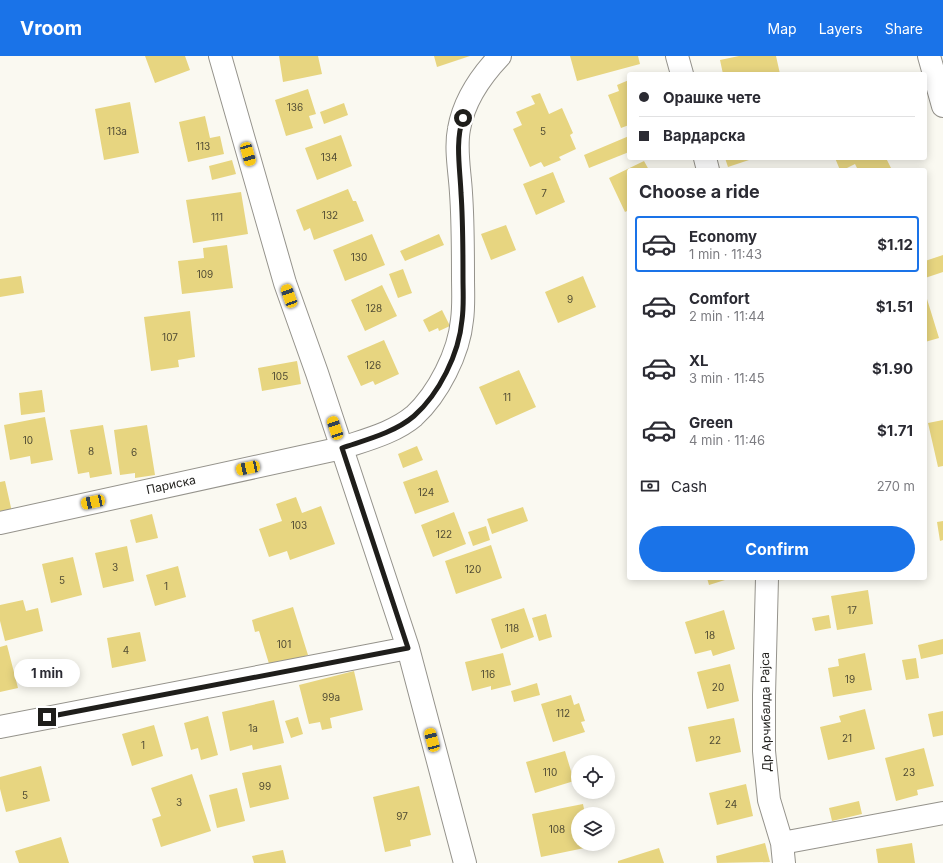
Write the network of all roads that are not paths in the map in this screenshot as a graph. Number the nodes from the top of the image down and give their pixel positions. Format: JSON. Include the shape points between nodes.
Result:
{"nodes":[{"id":1,"x":220,"y":56,"type":"edge"},
{"id":2,"x":500,"y":56,"type":"edge"},
{"id":3,"x":677,"y":56,"type":"edge"},
{"id":4,"x":929,"y":56,"type":"edge"},
{"id":5,"x":681,"y":72,"type":"edge"},
{"id":6,"x":943,"y":106,"type":"edge"},
{"id":7,"x":342,"y":448,"type":"junction"},
{"id":8,"x":0,"y":523,"type":"edge"},
{"id":9,"x":767,"y":580,"type":"edge"},
{"id":10,"x":408,"y":648,"type":"junction"},
{"id":11,"x":0,"y":726,"type":"edge"},
{"id":12,"x":943,"y":813,"type":"edge"},
{"id":13,"x":783,"y":853,"type":"edge"},
{"id":14,"x":465,"y":863,"type":"edge"}],
"edges":[{"from":1,"to":7,"type":"street","via":[[285,283]]},
{"from":2,"to":7,"type":"street","name":"Париска","via":[[481,77],[470,95],[459,129],[462,321],[450,365],[434,393],[413,416],[372,438]]},
{"from":3,"to":5,"type":"street"},
{"from":4,"to":6,"type":"street"},
{"from":7,"to":8,"type":"street","name":"Париска"},
{"from":7,"to":10,"type":"street"},
{"from":9,"to":13,"type":"street","name":"Др Арчибалда Рајса","via":[[764,752],[769,800]]},
{"from":10,"to":11,"type":"street"},
{"from":10,"to":14,"type":"street"},
{"from":12,"to":13,"type":"street","name":"Др Арчибалда Рајса"}]}
